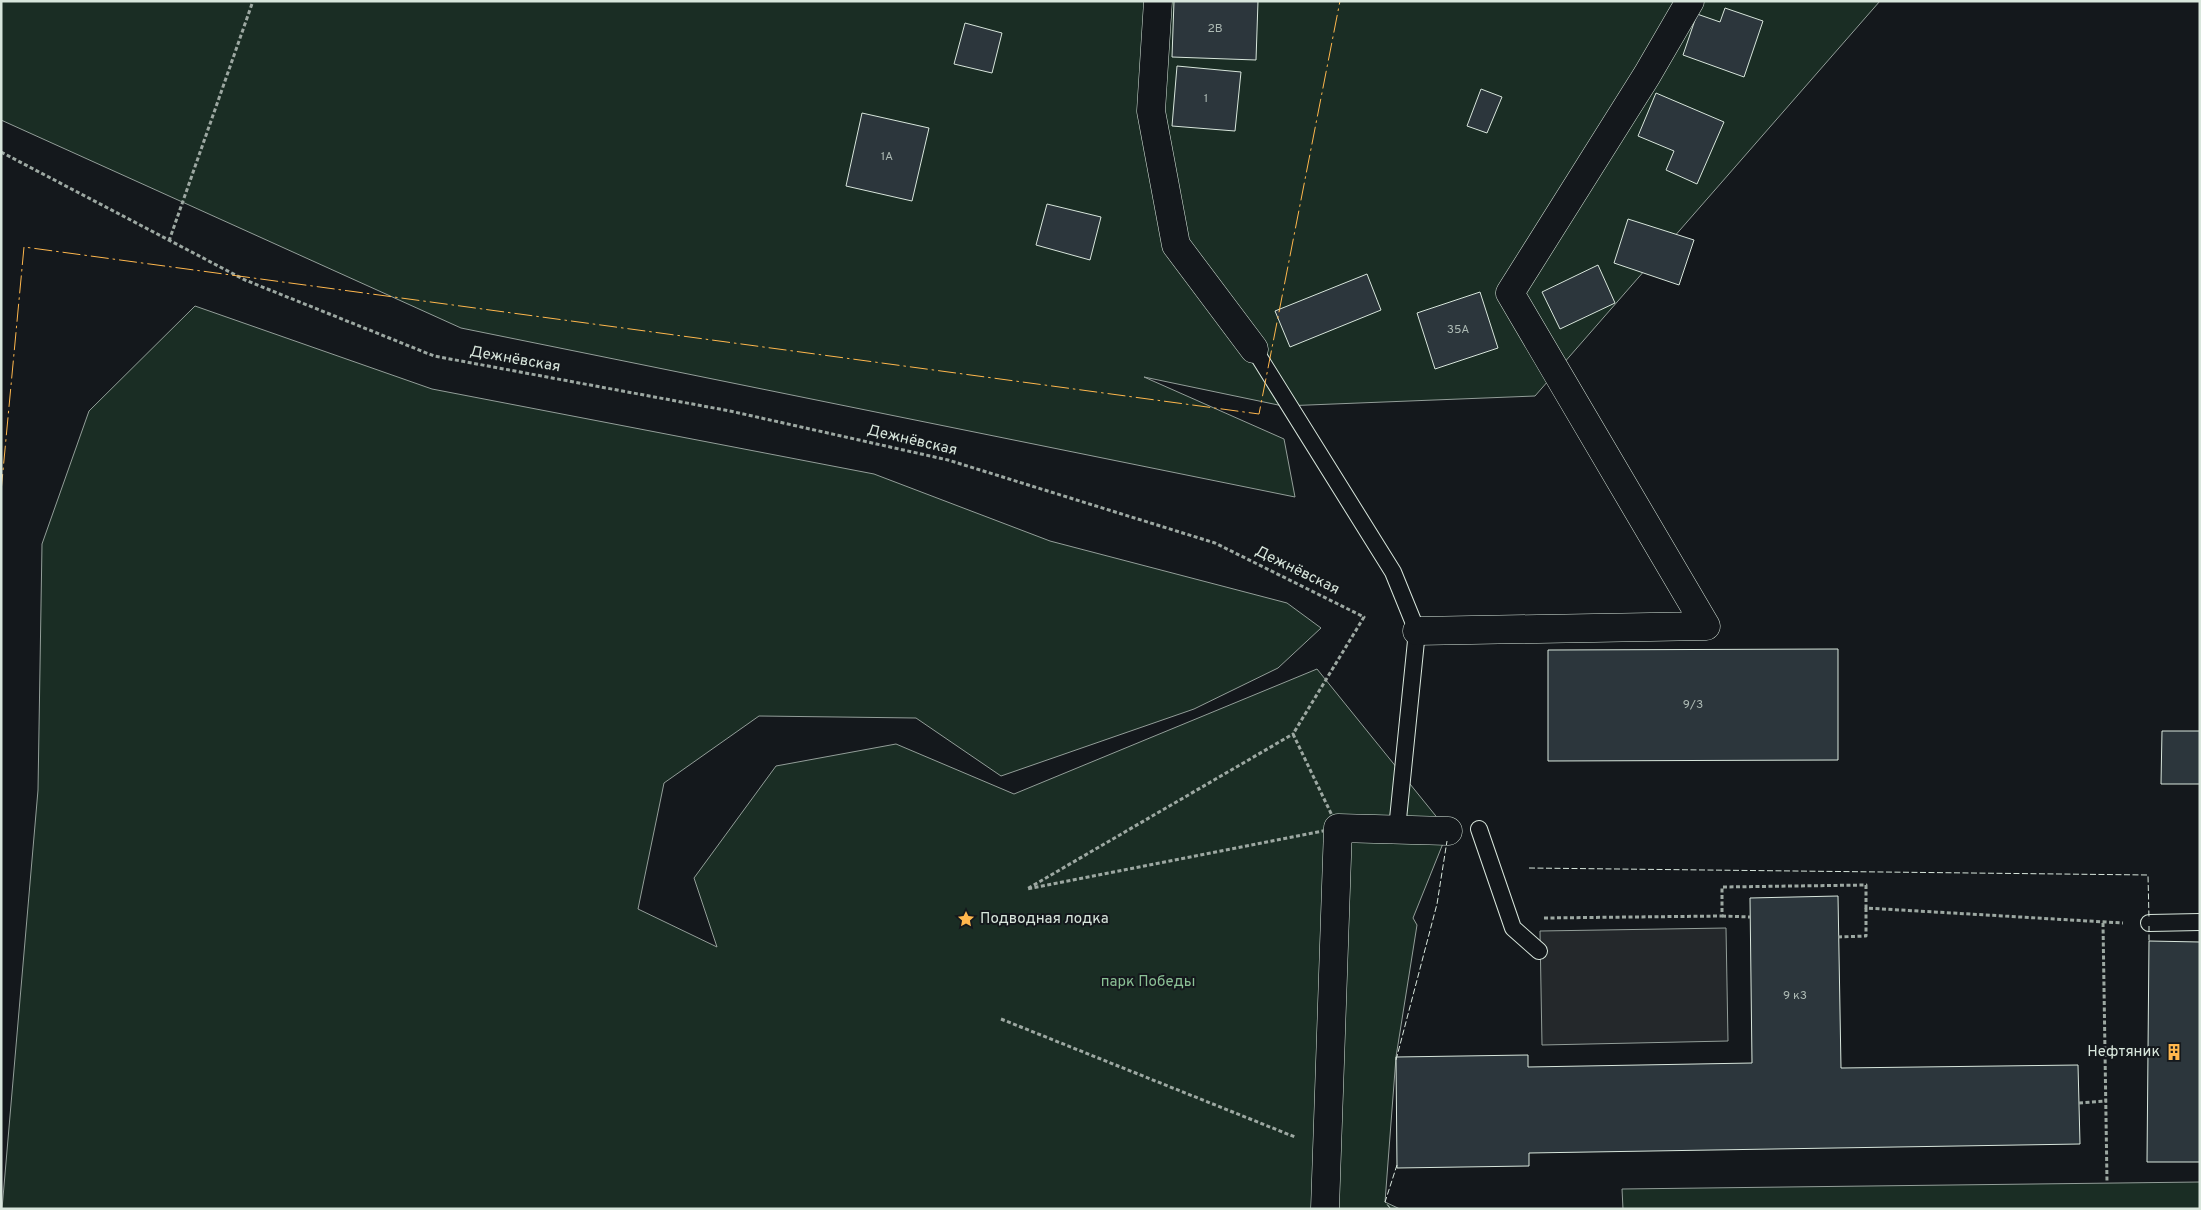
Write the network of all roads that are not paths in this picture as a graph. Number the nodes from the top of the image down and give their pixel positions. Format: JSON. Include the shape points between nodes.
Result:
{"nodes":[{"id":1,"x":1158,"y":1,"type":"edge"},
{"id":2,"x":1690,"y":1,"type":"edge"},
{"id":3,"x":1254,"y":349,"type":"joint"},
{"id":4,"x":1417,"y":631,"type":"junction"},
{"id":5,"x":1397,"y":829,"type":"junction"},
{"id":6,"x":1479,"y":829,"type":"dead end"},
{"id":7,"x":1448,"y":831,"type":"dead end"},
{"id":8,"x":2200,"y":922,"type":"edge"},
{"id":9,"x":2149,"y":923,"type":"road end"},
{"id":10,"x":1539,"y":951,"type":"dead end"},
{"id":11,"x":1325,"y":1209,"type":"edge"}],
"edges":[{"from":1,"to":3,"type":"street","via":[[1150,111],[1176,245]]},
{"from":2,"to":4,"type":"street","via":[[1510,293],[1706,626]]},
{"from":3,"to":4,"type":"lane","via":[[1393,572]]},
{"from":4,"to":5,"type":"lane"},
{"from":5,"to":7,"type":"street"},
{"from":5,"to":11,"type":"street","via":[[1338,828]]},
{"from":6,"to":10,"type":"lane","via":[[1513,928]]},
{"from":8,"to":9,"type":"lane"}]}
